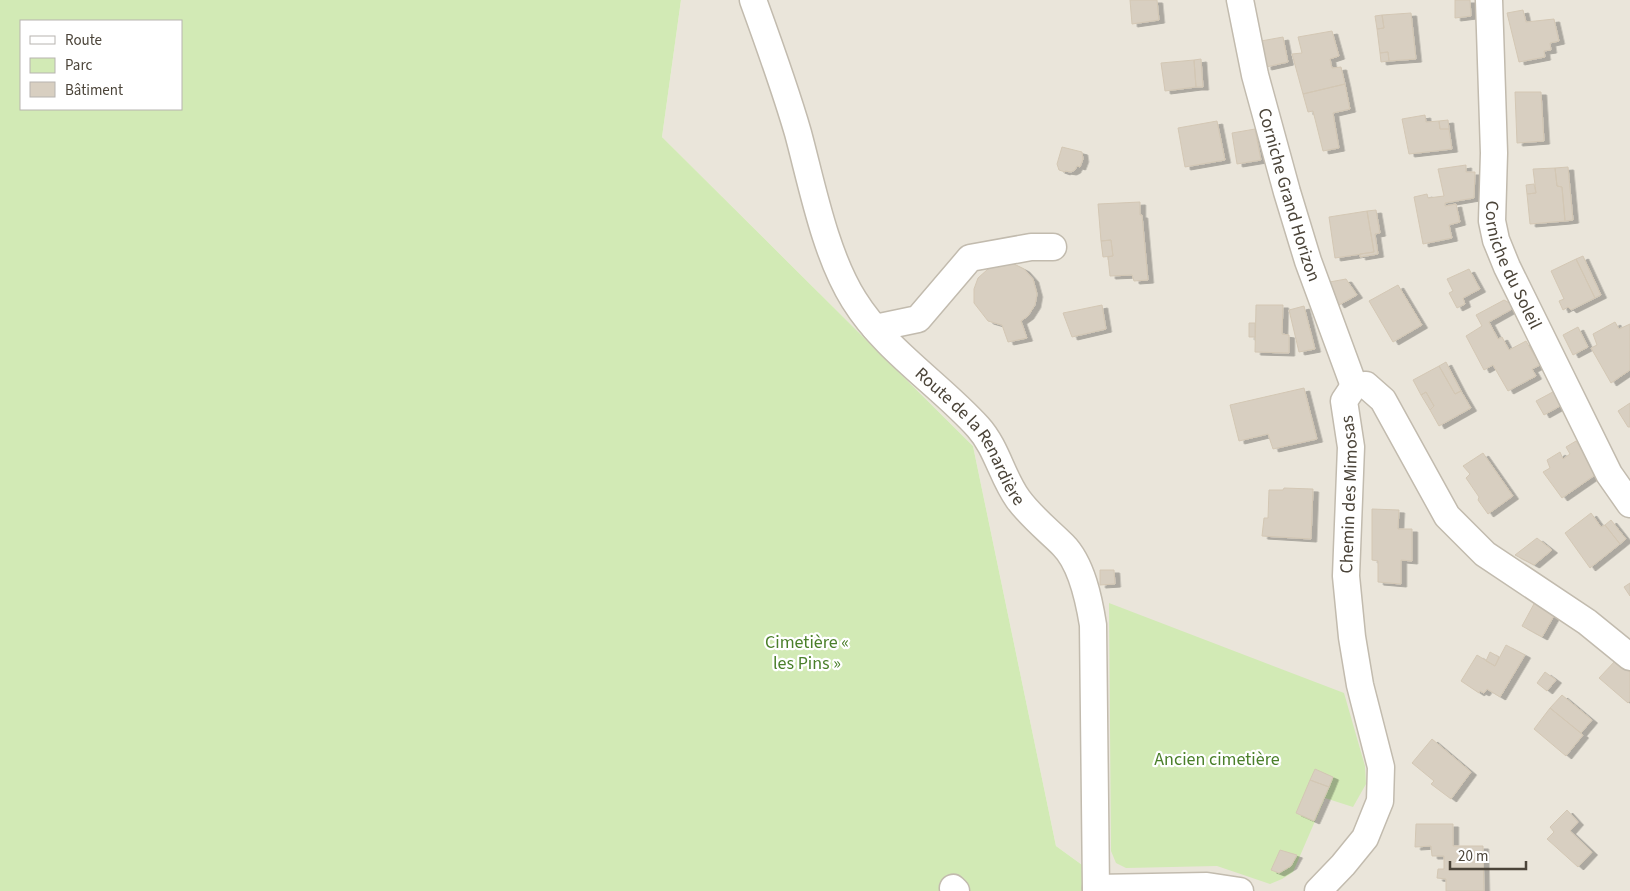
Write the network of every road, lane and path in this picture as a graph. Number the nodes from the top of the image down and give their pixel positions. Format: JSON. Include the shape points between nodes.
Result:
{"nodes":[{"id":1,"x":753,"y":0,"type":"edge"},
{"id":2,"x":1240,"y":0,"type":"edge"},
{"id":3,"x":1489,"y":0,"type":"edge"},
{"id":4,"x":1053,"y":246,"type":"dead end"},
{"id":5,"x":875,"y":328,"type":"junction"},
{"id":6,"x":1354,"y":386,"type":"junction"},
{"id":7,"x":1630,"y":504,"type":"edge"},
{"id":8,"x":1630,"y":657,"type":"edge"},
{"id":9,"x":1096,"y":889,"type":"edge"},
{"id":10,"x":1240,"y":891,"type":"edge"},
{"id":11,"x":1318,"y":891,"type":"edge"}],
"edges":[{"from":1,"to":5,"type":"street","name":"Route de la Renardière","via":[[781,77],[836,265],[853,300]]},
{"from":2,"to":6,"type":"street","name":"Corniche Grand Horizon","via":[[1255,75],[1287,192],[1311,270]]},
{"from":3,"to":7,"type":"street","name":"Corniche du Soleil","via":[[1494,153],[1492,221],[1496,240],[1506,267],[1609,474]]},
{"from":4,"to":5,"type":"street","via":[[970,258],[918,319]]},
{"from":5,"to":9,"type":"street","name":"Route de la Renardière","via":[[979,428],[1017,498],[1065,546],[1082,578],[1093,625]]},
{"from":6,"to":8,"type":"street","via":[[1366,385],[1383,400],[1447,516],[1485,554],[1587,622]]},
{"from":6,"to":11,"type":"street","name":"Chemin des Mimosas","via":[[1344,401],[1352,447],[1346,576],[1360,685],[1381,767],[1380,801],[1365,838]]},
{"from":9,"to":10,"type":"street","via":[[1207,886]]}]}
